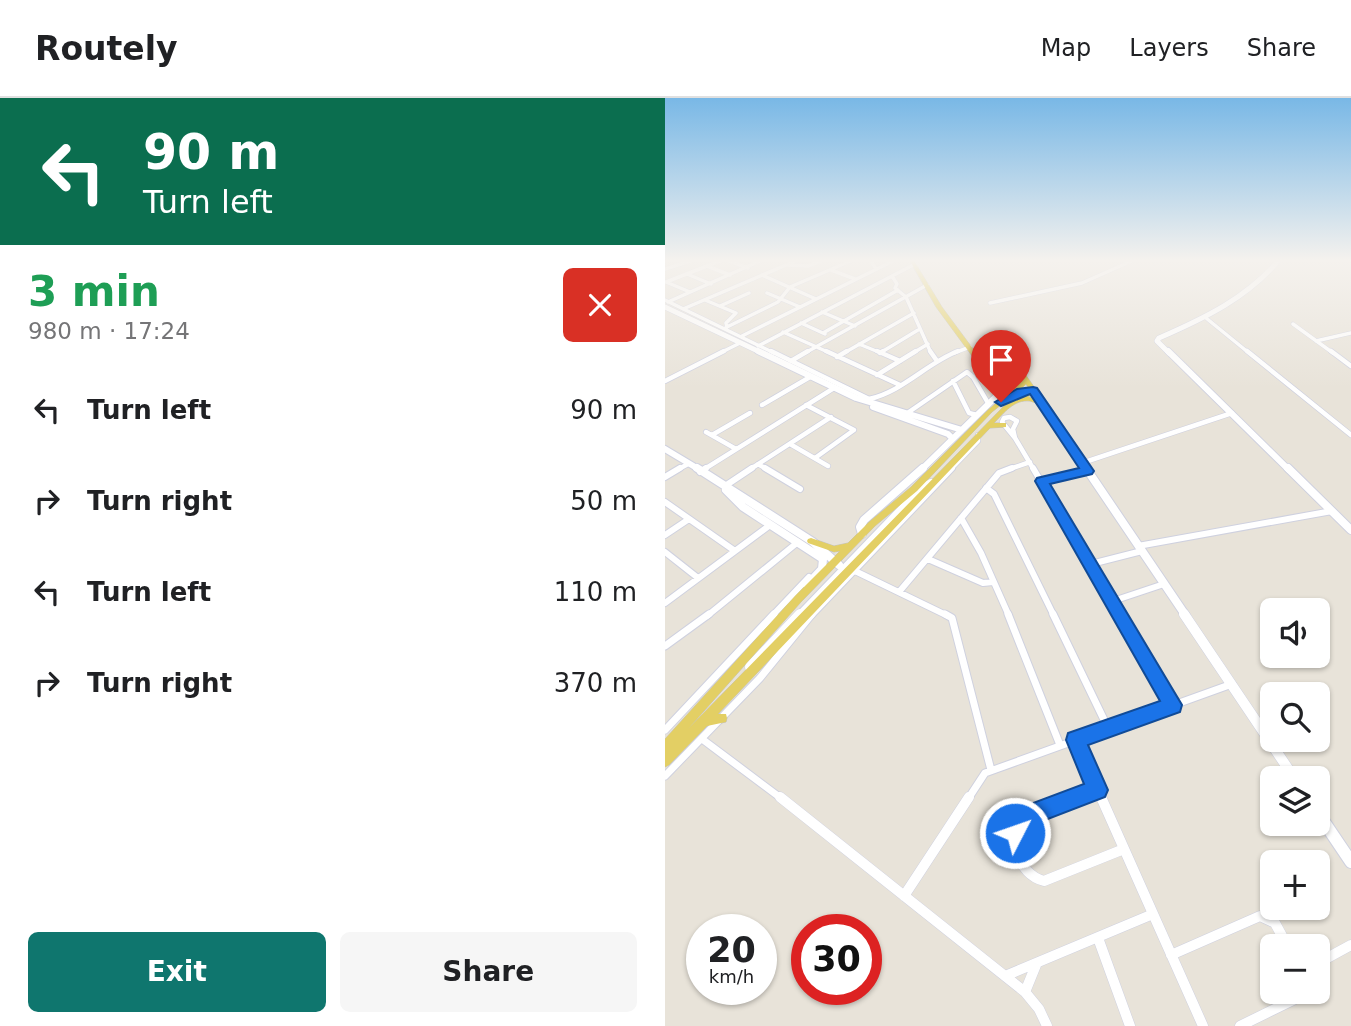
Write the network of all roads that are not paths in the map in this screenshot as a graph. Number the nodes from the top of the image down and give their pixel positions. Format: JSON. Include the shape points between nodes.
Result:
{"nodes":[{"id":1,"x":700,"y":302,"type":"edge"},
{"id":2,"x":711,"y":302,"type":"edge"},
{"id":3,"x":728,"y":302,"type":"edge"},
{"id":4,"x":775,"y":302,"type":"edge"},
{"id":5,"x":789,"y":302,"type":"edge"},
{"id":6,"x":809,"y":302,"type":"edge"},
{"id":7,"x":841,"y":302,"type":"edge"},
{"id":8,"x":875,"y":302,"type":"edge"},
{"id":9,"x":897,"y":302,"type":"edge"},
{"id":10,"x":909,"y":302,"type":"edge"},
{"id":11,"x":939,"y":302,"type":"edge"},
{"id":12,"x":994,"y":302,"type":"edge"},
{"id":13,"x":1230,"y":302,"type":"edge"},
{"id":14,"x":666,"y":303,"type":"edge"},
{"id":15,"x":990,"y":303,"type":"dead end"},
{"id":16,"x":720,"y":306,"type":"junction"},
{"id":17,"x":800,"y":307,"type":"junction"},
{"id":18,"x":684,"y":309,"type":"junction"},
{"id":19,"x":822,"y":312,"type":"junction"},
{"id":20,"x":914,"y":313,"type":"junction"},
{"id":21,"x":1206,"y":318,"type":"junction"},
{"id":22,"x":844,"y":321,"type":"junction"},
{"id":23,"x":801,"y":323,"type":"junction"},
{"id":24,"x":1293,"y":324,"type":"dead end"},
{"id":25,"x":855,"y":326,"type":"junction"},
{"id":26,"x":726,"y":327,"type":"junction"},
{"id":27,"x":918,"y":330,"type":"junction"},
{"id":28,"x":783,"y":332,"type":"junction"},
{"id":29,"x":823,"y":333,"type":"junction"},
{"id":30,"x":1351,"y":333,"type":"edge"},
{"id":31,"x":742,"y":336,"type":"junction"},
{"id":32,"x":834,"y":337,"type":"junction"},
{"id":33,"x":1316,"y":341,"type":"junction"},
{"id":34,"x":740,"y":343,"type":"junction"},
{"id":35,"x":760,"y":344,"type":"junction"},
{"id":36,"x":859,"y":344,"type":"junction"},
{"id":37,"x":928,"y":344,"type":"junction"},
{"id":38,"x":816,"y":347,"type":"junction"},
{"id":39,"x":969,"y":347,"type":"junction"},
{"id":40,"x":751,"y":349,"type":"junction"},
{"id":41,"x":880,"y":353,"type":"junction"},
{"id":42,"x":930,"y":353,"type":"junction"},
{"id":43,"x":947,"y":355,"type":"junction"},
{"id":44,"x":837,"y":357,"type":"junction"},
{"id":45,"x":793,"y":360,"type":"junction"},
{"id":46,"x":899,"y":361,"type":"junction"},
{"id":47,"x":937,"y":361,"type":"junction"},
{"id":48,"x":1015,"y":363,"type":"junction"},
{"id":49,"x":785,"y":365,"type":"junction"},
{"id":50,"x":1351,"y":366,"type":"edge"},
{"id":51,"x":1022,"y":374,"type":"junction"},
{"id":52,"x":877,"y":375,"type":"junction"},
{"id":53,"x":810,"y":377,"type":"junction"},
{"id":54,"x":953,"y":381,"type":"junction"},
{"id":55,"x":665,"y":382,"type":"edge"},
{"id":56,"x":900,"y":385,"type":"junction"},
{"id":57,"x":834,"y":388,"type":"junction"},
{"id":58,"x":1033,"y":391,"type":"junction"},
{"id":59,"x":845,"y":393,"type":"junction"},
{"id":60,"x":1001,"y":402,"type":"junction"},
{"id":61,"x":1042,"y":403,"type":"junction"},
{"id":62,"x":762,"y":405,"type":"dead end"},
{"id":63,"x":806,"y":405,"type":"junction"},
{"id":64,"x":992,"y":410,"type":"junction"},
{"id":65,"x":750,"y":412,"type":"dead end"},
{"id":66,"x":1232,"y":413,"type":"junction"},
{"id":67,"x":906,"y":414,"type":"junction"},
{"id":68,"x":977,"y":415,"type":"junction"},
{"id":69,"x":831,"y":417,"type":"junction"},
{"id":70,"x":989,"y":424,"type":"junction"},
{"id":71,"x":932,"y":425,"type":"junction"},
{"id":72,"x":1004,"y":425,"type":"junction"},
{"id":73,"x":962,"y":430,"type":"junction"},
{"id":74,"x":978,"y":435,"type":"junction"},
{"id":75,"x":1351,"y":435,"type":"edge"},
{"id":76,"x":1016,"y":438,"type":"junction"},
{"id":77,"x":790,"y":444,"type":"junction"},
{"id":78,"x":951,"y":444,"type":"junction"},
{"id":79,"x":665,"y":449,"type":"edge"},
{"id":80,"x":736,"y":449,"type":"junction"},
{"id":81,"x":815,"y":458,"type":"junction"},
{"id":82,"x":1030,"y":462,"type":"junction"},
{"id":83,"x":688,"y":464,"type":"junction"},
{"id":84,"x":758,"y":464,"type":"junction"},
{"id":85,"x":828,"y":466,"type":"dead end"},
{"id":86,"x":937,"y":466,"type":"junction"},
{"id":87,"x":1085,"y":467,"type":"junction"},
{"id":88,"x":922,"y":468,"type":"junction"},
{"id":89,"x":700,"y":472,"type":"junction"},
{"id":90,"x":665,"y":477,"type":"edge"},
{"id":91,"x":710,"y":478,"type":"junction"},
{"id":92,"x":1042,"y":481,"type":"junction"},
{"id":93,"x":931,"y":483,"type":"junction"},
{"id":94,"x":725,"y":486,"type":"junction"},
{"id":95,"x":986,"y":488,"type":"junction"},
{"id":96,"x":800,"y":489,"type":"dead end"},
{"id":97,"x":666,"y":504,"type":"edge"},
{"id":98,"x":911,"y":508,"type":"junction"},
{"id":99,"x":1332,"y":511,"type":"junction"},
{"id":100,"x":961,"y":518,"type":"junction"},
{"id":101,"x":689,"y":519,"type":"junction"},
{"id":102,"x":770,"y":525,"type":"junction"},
{"id":103,"x":1351,"y":530,"type":"edge"},
{"id":104,"x":862,"y":534,"type":"junction"},
{"id":105,"x":665,"y":535,"type":"edge"},
{"id":106,"x":804,"y":543,"type":"junction"},
{"id":107,"x":852,"y":544,"type":"junction"},
{"id":108,"x":1140,"y":549,"type":"junction"},
{"id":109,"x":735,"y":551,"type":"junction"},
{"id":110,"x":665,"y":552,"type":"edge"},
{"id":111,"x":928,"y":559,"type":"junction"},
{"id":112,"x":837,"y":560,"type":"junction"},
{"id":113,"x":1091,"y":564,"type":"junction"},
{"id":114,"x":855,"y":571,"type":"junction"},
{"id":115,"x":838,"y":573,"type":"junction"},
{"id":116,"x":698,"y":578,"type":"junction"},
{"id":117,"x":993,"y":582,"type":"junction"},
{"id":118,"x":1164,"y":584,"type":"junction"},
{"id":119,"x":899,"y":592,"type":"junction"},
{"id":120,"x":798,"y":599,"type":"junction"},
{"id":121,"x":1113,"y":601,"type":"junction"},
{"id":122,"x":665,"y":603,"type":"edge"},
{"id":123,"x":781,"y":641,"type":"junction"},
{"id":124,"x":665,"y":646,"type":"edge"},
{"id":125,"x":754,"y":650,"type":"junction"},
{"id":126,"x":781,"y":653,"type":"junction"},
{"id":127,"x":735,"y":658,"type":"junction"},
{"id":128,"x":1232,"y":684,"type":"junction"},
{"id":129,"x":737,"y":687,"type":"junction"},
{"id":130,"x":1173,"y":705,"type":"junction"},
{"id":131,"x":722,"y":718,"type":"junction"},
{"id":132,"x":703,"y":721,"type":"junction"},
{"id":133,"x":1108,"y":728,"type":"junction"},
{"id":134,"x":665,"y":730,"type":"edge"},
{"id":135,"x":702,"y":739,"type":"junction"},
{"id":136,"x":1076,"y":740,"type":"junction"},
{"id":137,"x":1060,"y":746,"type":"junction"},
{"id":138,"x":665,"y":747,"type":"edge"},
{"id":139,"x":665,"y":761,"type":"edge"},
{"id":140,"x":1286,"y":766,"type":"edge"},
{"id":141,"x":991,"y":770,"type":"junction"},
{"id":142,"x":665,"y":776,"type":"edge"},
{"id":143,"x":1098,"y":790,"type":"junction"},
{"id":144,"x":1025,"y":817,"type":"junction"},
{"id":145,"x":1008,"y":820,"type":"dead end"},
{"id":146,"x":1330,"y":831,"type":"edge"},
{"id":147,"x":1124,"y":849,"type":"junction"},
{"id":148,"x":1351,"y":862,"type":"edge"},
{"id":149,"x":904,"y":896,"type":"junction"},
{"id":150,"x":1153,"y":914,"type":"junction"},
{"id":151,"x":1281,"y":934,"type":"edge"},
{"id":152,"x":1098,"y":938,"type":"junction"},
{"id":153,"x":1351,"y":945,"type":"edge"},
{"id":154,"x":1171,"y":956,"type":"junction"},
{"id":155,"x":1330,"y":956,"type":"edge"},
{"id":156,"x":1037,"y":964,"type":"junction"},
{"id":157,"x":1005,"y":976,"type":"junction"},
{"id":158,"x":1025,"y":992,"type":"junction"},
{"id":159,"x":1285,"y":1004,"type":"edge"},
{"id":160,"x":1047,"y":1026,"type":"edge"},
{"id":161,"x":1130,"y":1026,"type":"edge"},
{"id":162,"x":1203,"y":1026,"type":"edge"},
{"id":163,"x":1240,"y":1026,"type":"edge"}],
"edges":[{"from":1,"to":18,"type":"street"},
{"from":2,"to":16,"type":"street"},
{"from":3,"to":16,"type":"street"},
{"from":4,"to":26,"type":"street"},
{"from":5,"to":17,"type":"street"},
{"from":6,"to":17,"type":"street"},
{"from":7,"to":19,"type":"street"},
{"from":8,"to":22,"type":"street"},
{"from":9,"to":25,"type":"street"},
{"from":10,"to":20,"type":"street"},
{"from":11,"to":39,"type":"main road"},
{"from":12,"to":15,"type":"street"},
{"from":13,"to":21,"type":"street"},
{"from":14,"to":18,"type":"street"},
{"from":14,"to":34,"type":"street"},
{"from":16,"to":26,"type":"street","via":[[737,313]]},
{"from":17,"to":31,"type":"street"},
{"from":18,"to":26,"type":"street"},
{"from":19,"to":22,"type":"street"},
{"from":19,"to":23,"type":"street"},
{"from":20,"to":27,"type":"street"},
{"from":20,"to":36,"type":"street"},
{"from":21,"to":66,"type":"street","via":[[1157,341]]},
{"from":21,"to":75,"type":"street"},
{"from":22,"to":25,"type":"street"},
{"from":22,"to":29,"type":"street"},
{"from":23,"to":28,"type":"street"},
{"from":23,"to":29,"type":"street"},
{"from":24,"to":33,"type":"street"},
{"from":25,"to":32,"type":"street"},
{"from":26,"to":31,"type":"street"},
{"from":27,"to":37,"type":"street"},
{"from":27,"to":41,"type":"street"},
{"from":28,"to":35,"type":"street"},
{"from":28,"to":38,"type":"street"},
{"from":29,"to":32,"type":"street"},
{"from":30,"to":33,"type":"street"},
{"from":31,"to":35,"type":"street"},
{"from":32,"to":38,"type":"street"},
{"from":33,"to":50,"type":"street"},
{"from":34,"to":40,"type":"street"},
{"from":34,"to":55,"type":"street"},
{"from":35,"to":40,"type":"street"},
{"from":35,"to":45,"type":"street"},
{"from":36,"to":41,"type":"street"},
{"from":36,"to":44,"type":"street"},
{"from":37,"to":42,"type":"street"},
{"from":37,"to":46,"type":"street"},
{"from":38,"to":44,"type":"street"},
{"from":38,"to":45,"type":"street"},
{"from":39,"to":43,"type":"street"},
{"from":39,"to":48,"type":"main road","via":[[980,360],[1005,349]]},
{"from":40,"to":49,"type":"street"},
{"from":41,"to":46,"type":"street"},
{"from":42,"to":43,"type":"street"},
{"from":42,"to":47,"type":"street"},
{"from":43,"to":47,"type":"street"},
{"from":44,"to":52,"type":"street"},
{"from":45,"to":49,"type":"street"},
{"from":45,"to":56,"type":"street","via":[[869,399]]},
{"from":46,"to":52,"type":"street"},
{"from":47,"to":56,"type":"street"},
{"from":48,"to":51,"type":"main road"},
{"from":48,"to":64,"type":"street","via":[[1014,379]]},
{"from":49,"to":53,"type":"street"},
{"from":51,"to":58,"type":"main road"},
{"from":51,"to":60,"type":"main road","via":[[1022,385]]},
{"from":52,"to":56,"type":"street"},
{"from":53,"to":57,"type":"street"},
{"from":53,"to":62,"type":"street"},
{"from":54,"to":64,"type":"street","via":[[967,372]]},
{"from":54,"to":67,"type":"street"},
{"from":54,"to":68,"type":"street","via":[[969,413]]},
{"from":57,"to":59,"type":"street"},
{"from":57,"to":63,"type":"street"},
{"from":58,"to":60,"type":"main road","via":[[1021,391]]},
{"from":58,"to":61,"type":"street"},
{"from":58,"to":64,"type":"main road"},
{"from":59,"to":67,"type":"street"},
{"from":59,"to":71,"type":"street","via":[[878,409]]},
{"from":60,"to":64,"type":"main road"},
{"from":61,"to":64,"type":"main road","via":[[1021,399]]},
{"from":61,"to":87,"type":"street"},
{"from":63,"to":69,"type":"street"},
{"from":63,"to":80,"type":"street"},
{"from":64,"to":68,"type":"main road"},
{"from":64,"to":70,"type":"main road"},
{"from":64,"to":78,"type":"main road"},
{"from":65,"to":80,"type":"street","via":[[709,434]]},
{"from":66,"to":87,"type":"street"},
{"from":66,"to":99,"type":"street"},
{"from":67,"to":71,"type":"street"},
{"from":68,"to":73,"type":"street"},
{"from":69,"to":77,"type":"street"},
{"from":69,"to":81,"type":"street","via":[[853,431]]},
{"from":70,"to":72,"type":"main road"},
{"from":70,"to":74,"type":"main road"},
{"from":71,"to":73,"type":"street"},
{"from":71,"to":78,"type":"street"},
{"from":72,"to":76,"type":"street"},
{"from":72,"to":76,"type":"street","via":[[1004,418],[1016,420]]},
{"from":73,"to":78,"type":"street"},
{"from":74,"to":93,"type":"main road"},
{"from":74,"to":98,"type":"street","via":[[978,441]]},
{"from":76,"to":82,"type":"street"},
{"from":77,"to":81,"type":"street"},
{"from":77,"to":84,"type":"street"},
{"from":78,"to":86,"type":"main road"},
{"from":78,"to":88,"type":"street"},
{"from":79,"to":83,"type":"street"},
{"from":80,"to":89,"type":"street"},
{"from":81,"to":85,"type":"street"},
{"from":82,"to":92,"type":"street"},
{"from":82,"to":95,"type":"street","via":[[1001,471]]},
{"from":83,"to":89,"type":"street"},
{"from":83,"to":90,"type":"street"},
{"from":84,"to":94,"type":"street"},
{"from":84,"to":96,"type":"street"},
{"from":86,"to":88,"type":"main road"},
{"from":86,"to":104,"type":"main road"},
{"from":87,"to":92,"type":"street"},
{"from":87,"to":108,"type":"street"},
{"from":88,"to":104,"type":"street","via":[[862,522]]},
{"from":89,"to":91,"type":"street"},
{"from":91,"to":94,"type":"street"},
{"from":91,"to":102,"type":"street"},
{"from":92,"to":113,"type":"street"},
{"from":93,"to":98,"type":"main road"},
{"from":93,"to":115,"type":"street"},
{"from":94,"to":106,"type":"street"},
{"from":95,"to":100,"type":"street"},
{"from":95,"to":133,"type":"street","via":[[994,494]]},
{"from":97,"to":101,"type":"street"},
{"from":98,"to":114,"type":"street"},
{"from":98,"to":123,"type":"main road"},
{"from":99,"to":103,"type":"street"},
{"from":99,"to":108,"type":"street"},
{"from":100,"to":111,"type":"street"},
{"from":100,"to":117,"type":"street","via":[[968,524]]},
{"from":101,"to":105,"type":"street"},
{"from":101,"to":109,"type":"street"},
{"from":102,"to":106,"type":"street"},
{"from":102,"to":109,"type":"street"},
{"from":104,"to":107,"type":"main road"},
{"from":106,"to":107,"type":"main road","via":[[834,550]]},
{"from":106,"to":112,"type":"street"},
{"from":106,"to":120,"type":"street","via":[[824,565]]},
{"from":106,"to":124,"type":"street"},
{"from":106,"to":127,"type":"street","via":[[818,561],[817,570]]},
{"from":107,"to":112,"type":"main road"},
{"from":108,"to":113,"type":"street"},
{"from":108,"to":118,"type":"street"},
{"from":109,"to":116,"type":"street"},
{"from":110,"to":116,"type":"street"},
{"from":111,"to":117,"type":"street","via":[[983,583]]},
{"from":111,"to":119,"type":"street"},
{"from":112,"to":115,"type":"street"},
{"from":112,"to":120,"type":"main road"},
{"from":113,"to":121,"type":"street"},
{"from":114,"to":119,"type":"street"},
{"from":114,"to":126,"type":"street"},
{"from":115,"to":129,"type":"street","via":[[761,654]]},
{"from":116,"to":122,"type":"street"},
{"from":117,"to":137,"type":"street"},
{"from":118,"to":121,"type":"street"},
{"from":118,"to":128,"type":"street"},
{"from":119,"to":141,"type":"street","via":[[952,618]]},
{"from":120,"to":125,"type":"main road"},
{"from":121,"to":130,"type":"street"},
{"from":123,"to":126,"type":"main road"},
{"from":123,"to":129,"type":"main road"},
{"from":125,"to":127,"type":"main road"},
{"from":125,"to":138,"type":"main road"},
{"from":126,"to":131,"type":"street"},
{"from":127,"to":134,"type":"street"},
{"from":128,"to":130,"type":"street"},
{"from":128,"to":140,"type":"street"},
{"from":129,"to":132,"type":"main road"},
{"from":130,"to":133,"type":"street"},
{"from":131,"to":132,"type":"main road"},
{"from":131,"to":135,"type":"street"},
{"from":132,"to":139,"type":"main road"},
{"from":133,"to":136,"type":"street"},
{"from":135,"to":142,"type":"street"},
{"from":135,"to":149,"type":"street"},
{"from":136,"to":137,"type":"street"},
{"from":136,"to":143,"type":"street"},
{"from":137,"to":141,"type":"street"},
{"from":141,"to":149,"type":"street","via":[[981,777]]},
{"from":143,"to":144,"type":"street"},
{"from":143,"to":147,"type":"street"},
{"from":144,"to":145,"type":"street"},
{"from":144,"to":147,"type":"street","via":[[1017,825],[1016,838],[1026,872],[1034,879],[1044,881]]},
{"from":146,"to":148,"type":"street"},
{"from":147,"to":150,"type":"street"},
{"from":149,"to":157,"type":"street"},
{"from":150,"to":152,"type":"street"},
{"from":150,"to":154,"type":"street"},
{"from":151,"to":154,"type":"street","via":[[1275,923],[1260,916]]},
{"from":152,"to":156,"type":"street"},
{"from":152,"to":161,"type":"street"},
{"from":153,"to":155,"type":"street"},
{"from":154,"to":162,"type":"street"},
{"from":156,"to":157,"type":"street"},
{"from":156,"to":158,"type":"street"},
{"from":157,"to":158,"type":"street"},
{"from":158,"to":160,"type":"street"},
{"from":159,"to":163,"type":"street"}]}
